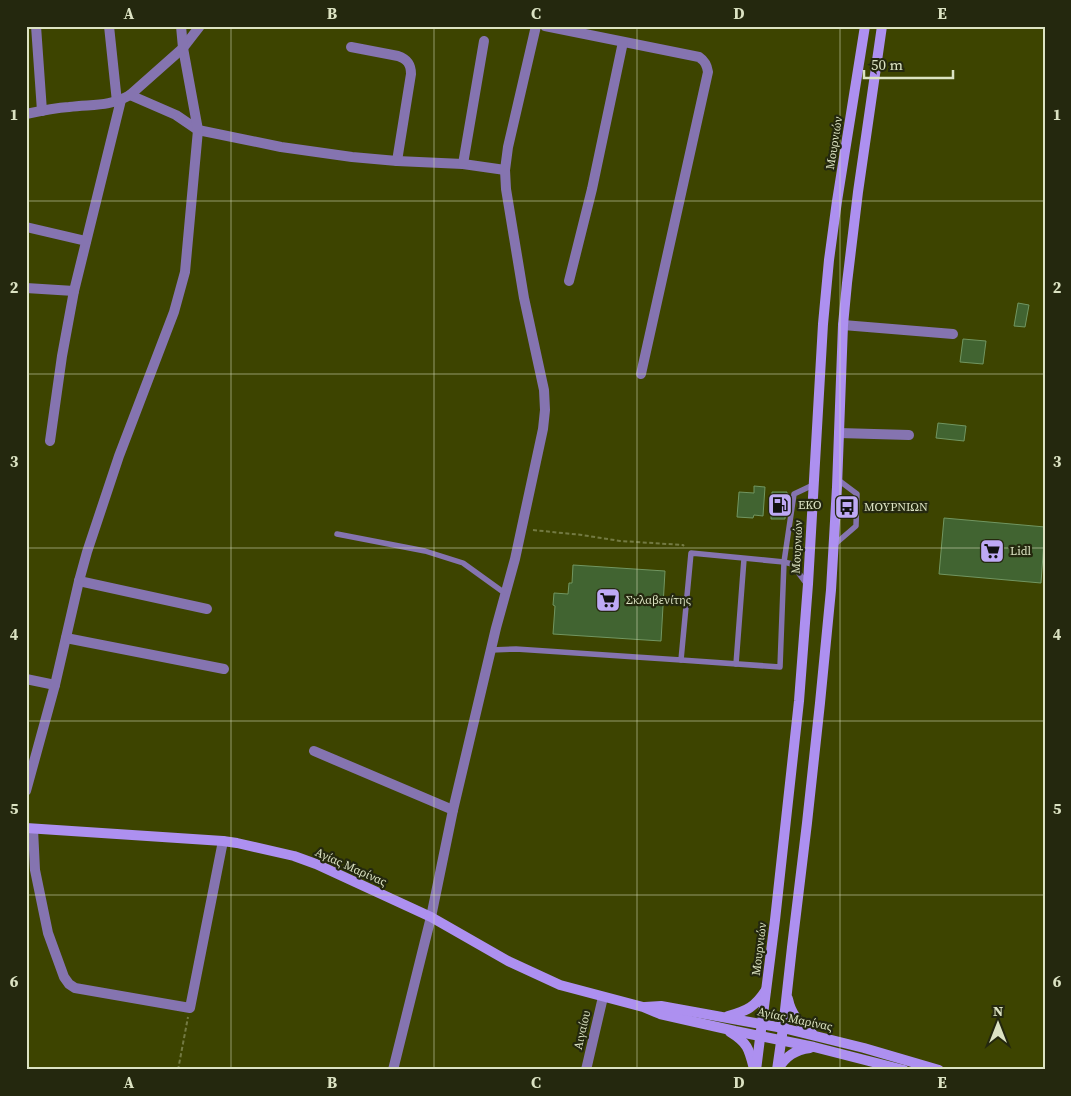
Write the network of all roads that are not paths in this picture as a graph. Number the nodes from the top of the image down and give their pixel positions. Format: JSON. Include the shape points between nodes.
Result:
{"nodes":[{"id":1,"x":36,"y":26,"type":"edge"},
{"id":2,"x":109,"y":26,"type":"edge"},
{"id":3,"x":181,"y":26,"type":"edge"},
{"id":4,"x":200,"y":26,"type":"edge"},
{"id":5,"x":536,"y":26,"type":"edge"},
{"id":6,"x":545,"y":26,"type":"edge"},
{"id":7,"x":865,"y":26,"type":"edge"},
{"id":8,"x":882,"y":26,"type":"edge"},
{"id":9,"x":484,"y":41,"type":"dead end"},
{"id":10,"x":623,"y":42,"type":"junction"},
{"id":11,"x":183,"y":48,"type":"junction"},
{"id":12,"x":351,"y":48,"type":"dead end"},
{"id":13,"x":130,"y":95,"type":"junction"},
{"id":14,"x":119,"y":101,"type":"junction"},
{"id":15,"x":42,"y":111,"type":"junction"},
{"id":16,"x":26,"y":114,"type":"edge"},
{"id":17,"x":198,"y":130,"type":"junction"},
{"id":18,"x":397,"y":161,"type":"junction"},
{"id":19,"x":463,"y":164,"type":"junction"},
{"id":20,"x":506,"y":170,"type":"junction"},
{"id":21,"x":26,"y":227,"type":"edge"},
{"id":22,"x":86,"y":241,"type":"junction"},
{"id":23,"x":569,"y":281,"type":"dead end"},
{"id":24,"x":26,"y":288,"type":"edge"},
{"id":25,"x":74,"y":291,"type":"junction"},
{"id":26,"x":843,"y":325,"type":"junction"},
{"id":27,"x":953,"y":334,"type":"dead end"},
{"id":28,"x":641,"y":374,"type":"dead end"},
{"id":29,"x":840,"y":432,"type":"junction"},
{"id":30,"x":909,"y":435,"type":"dead end"},
{"id":31,"x":50,"y":441,"type":"dead end"},
{"id":32,"x":837,"y":479,"type":"junction"},
{"id":33,"x":813,"y":485,"type":"junction"},
{"id":34,"x":337,"y":534,"type":"dead end"},
{"id":35,"x":834,"y":545,"type":"junction"},
{"id":36,"x":744,"y":559,"type":"junction"},
{"id":37,"x":784,"y":562,"type":"junction"},
{"id":38,"x":79,"y":580,"type":"junction"},
{"id":39,"x":808,"y":584,"type":"junction"},
{"id":40,"x":506,"y":594,"type":"junction"},
{"id":41,"x":207,"y":609,"type":"dead end"},
{"id":42,"x":66,"y":638,"type":"junction"},
{"id":43,"x":491,"y":650,"type":"junction"},
{"id":44,"x":681,"y":660,"type":"junction"},
{"id":45,"x":736,"y":664,"type":"junction"},
{"id":46,"x":224,"y":669,"type":"dead end"},
{"id":47,"x":26,"y":679,"type":"edge"},
{"id":48,"x":55,"y":685,"type":"junction"},
{"id":49,"x":314,"y":751,"type":"dead end"},
{"id":50,"x":26,"y":791,"type":"edge"},
{"id":51,"x":453,"y":810,"type":"junction"},
{"id":52,"x":30,"y":828,"type":"edge"},
{"id":53,"x":223,"y":841,"type":"junction"},
{"id":54,"x":431,"y":917,"type":"junction"},
{"id":55,"x":767,"y":989,"type":"junction"},
{"id":56,"x":787,"y":993,"type":"junction"},
{"id":57,"x":603,"y":997,"type":"junction"},
{"id":58,"x":643,"y":1007,"type":"junction"},
{"id":59,"x":724,"y":1017,"type":"junction"},
{"id":60,"x":762,"y":1024,"type":"junction"},
{"id":61,"x":723,"y":1028,"type":"junction"},
{"id":62,"x":783,"y":1028,"type":"junction"},
{"id":63,"x":815,"y":1035,"type":"junction"},
{"id":64,"x":760,"y":1036,"type":"junction"},
{"id":65,"x":781,"y":1040,"type":"junction"},
{"id":66,"x":814,"y":1047,"type":"junction"},
{"id":67,"x":393,"y":1070,"type":"edge"},
{"id":68,"x":586,"y":1070,"type":"edge"},
{"id":69,"x":755,"y":1070,"type":"edge"},
{"id":70,"x":777,"y":1070,"type":"edge"},
{"id":71,"x":904,"y":1070,"type":"edge"},
{"id":72,"x":939,"y":1070,"type":"edge"}],
"edges":[{"from":1,"to":15,"type":"street"},
{"from":2,"to":14,"type":"street"},
{"from":3,"to":11,"type":"street"},
{"from":4,"to":11,"type":"street"},
{"from":5,"to":20,"type":"street","via":[[508,147]]},
{"from":6,"to":10,"type":"street"},
{"from":7,"to":33,"type":"main road","name":"Μουρνιών","via":[[829,260]]},
{"from":8,"to":26,"type":"main road"},
{"from":9,"to":19,"type":"street"},
{"from":10,"to":23,"type":"street"},
{"from":10,"to":28,"type":"street","via":[[699,57],[708,72]]},
{"from":11,"to":13,"type":"street"},
{"from":11,"to":17,"type":"street"},
{"from":12,"to":18,"type":"street","via":[[398,56],[405,59],[411,69]]},
{"from":13,"to":14,"type":"street"},
{"from":13,"to":17,"type":"street","via":[[176,114]]},
{"from":14,"to":15,"type":"street"},
{"from":14,"to":22,"type":"street"},
{"from":15,"to":16,"type":"street"},
{"from":17,"to":18,"type":"street","via":[[281,147]]},
{"from":17,"to":38,"type":"street","via":[[185,272],[179,295],[119,456]]},
{"from":18,"to":19,"type":"street"},
{"from":19,"to":20,"type":"street"},
{"from":20,"to":40,"type":"street","via":[[506,189],[545,410]]},
{"from":21,"to":22,"type":"street"},
{"from":22,"to":25,"type":"street"},
{"from":24,"to":25,"type":"street"},
{"from":25,"to":31,"type":"street"},
{"from":26,"to":27,"type":"street"},
{"from":26,"to":29,"type":"main road"},
{"from":29,"to":30,"type":"street"},
{"from":29,"to":32,"type":"main road"},
{"from":32,"to":35,"type":"main road"},
{"from":32,"to":35,"type":"lane","via":[[857,494],[856,526]]},
{"from":33,"to":37,"type":"lane","via":[[794,494]]},
{"from":33,"to":39,"type":"main road","name":"Μουρνιών"},
{"from":34,"to":40,"type":"lane","via":[[425,551],[463,563]]},
{"from":35,"to":56,"type":"main road","via":[[820,703]]},
{"from":36,"to":37,"type":"lane"},
{"from":36,"to":44,"type":"lane","via":[[691,554]]},
{"from":36,"to":45,"type":"lane"},
{"from":37,"to":39,"type":"lane","via":[[792,564]]},
{"from":37,"to":45,"type":"lane","via":[[780,667]]},
{"from":38,"to":41,"type":"street"},
{"from":38,"to":42,"type":"street"},
{"from":39,"to":55,"type":"main road","name":"Μουρνιών","via":[[790,792]]},
{"from":40,"to":43,"type":"street"},
{"from":42,"to":46,"type":"street"},
{"from":42,"to":48,"type":"street"},
{"from":43,"to":44,"type":"lane"},
{"from":43,"to":51,"type":"street"},
{"from":44,"to":45,"type":"lane"},
{"from":47,"to":48,"type":"street"},
{"from":48,"to":50,"type":"street"},
{"from":49,"to":51,"type":"street"},
{"from":51,"to":54,"type":"street"},
{"from":52,"to":53,"type":"main road","name":"Αγίας Μαρίνας"},
{"from":52,"to":53,"type":"street","via":[[48,934],[69,984],[74,988],[190,1008]]},
{"from":53,"to":54,"type":"main road","name":"Αγίας Μαρίνας","via":[[316,864]]},
{"from":54,"to":57,"type":"main road","name":"Αγίας Μαρίνας","via":[[508,961],[560,985]]},
{"from":54,"to":67,"type":"street"},
{"from":55,"to":59,"type":"main road","via":[[752,1007]]},
{"from":55,"to":60,"type":"main road","name":"Μουρνιών"},
{"from":56,"to":62,"type":"main road"},
{"from":56,"to":63,"type":"main road","via":[[795,1018]]},
{"from":57,"to":58,"type":"main road","name":"Αγίας Μαρίνας"},
{"from":57,"to":68,"type":"street","name":"Αιγαίου"},
{"from":58,"to":59,"type":"main road","name":"Αγίας Μαρίνας","via":[[661,1006]]},
{"from":58,"to":61,"type":"main road","name":"Αγίας Μαρίνας"},
{"from":59,"to":60,"type":"main road","name":"Αγίας Μαρίνας"},
{"from":60,"to":62,"type":"main road","name":"Αγίας Μαρίνας"},
{"from":60,"to":64,"type":"main road","name":"Μουρνιών"},
{"from":61,"to":64,"type":"main road","name":"Αγίας Μαρίνας"},
{"from":61,"to":69,"type":"main road","via":[[744,1042]]},
{"from":62,"to":63,"type":"main road","name":"Αγίας Μαρίνας"},
{"from":62,"to":65,"type":"main road"},
{"from":63,"to":72,"type":"main road","name":"Αγίας Μαρίνας"},
{"from":64,"to":65,"type":"main road","name":"Αγίας Μαρίνας"},
{"from":64,"to":69,"type":"main road","name":"Μουρνιών"},
{"from":65,"to":66,"type":"main road","name":"Αγίας Μαρίνας"},
{"from":65,"to":70,"type":"main road"},
{"from":66,"to":70,"type":"main road","via":[[791,1054]]},
{"from":66,"to":71,"type":"main road","name":"Αγίας Μαρίνας"}]}
